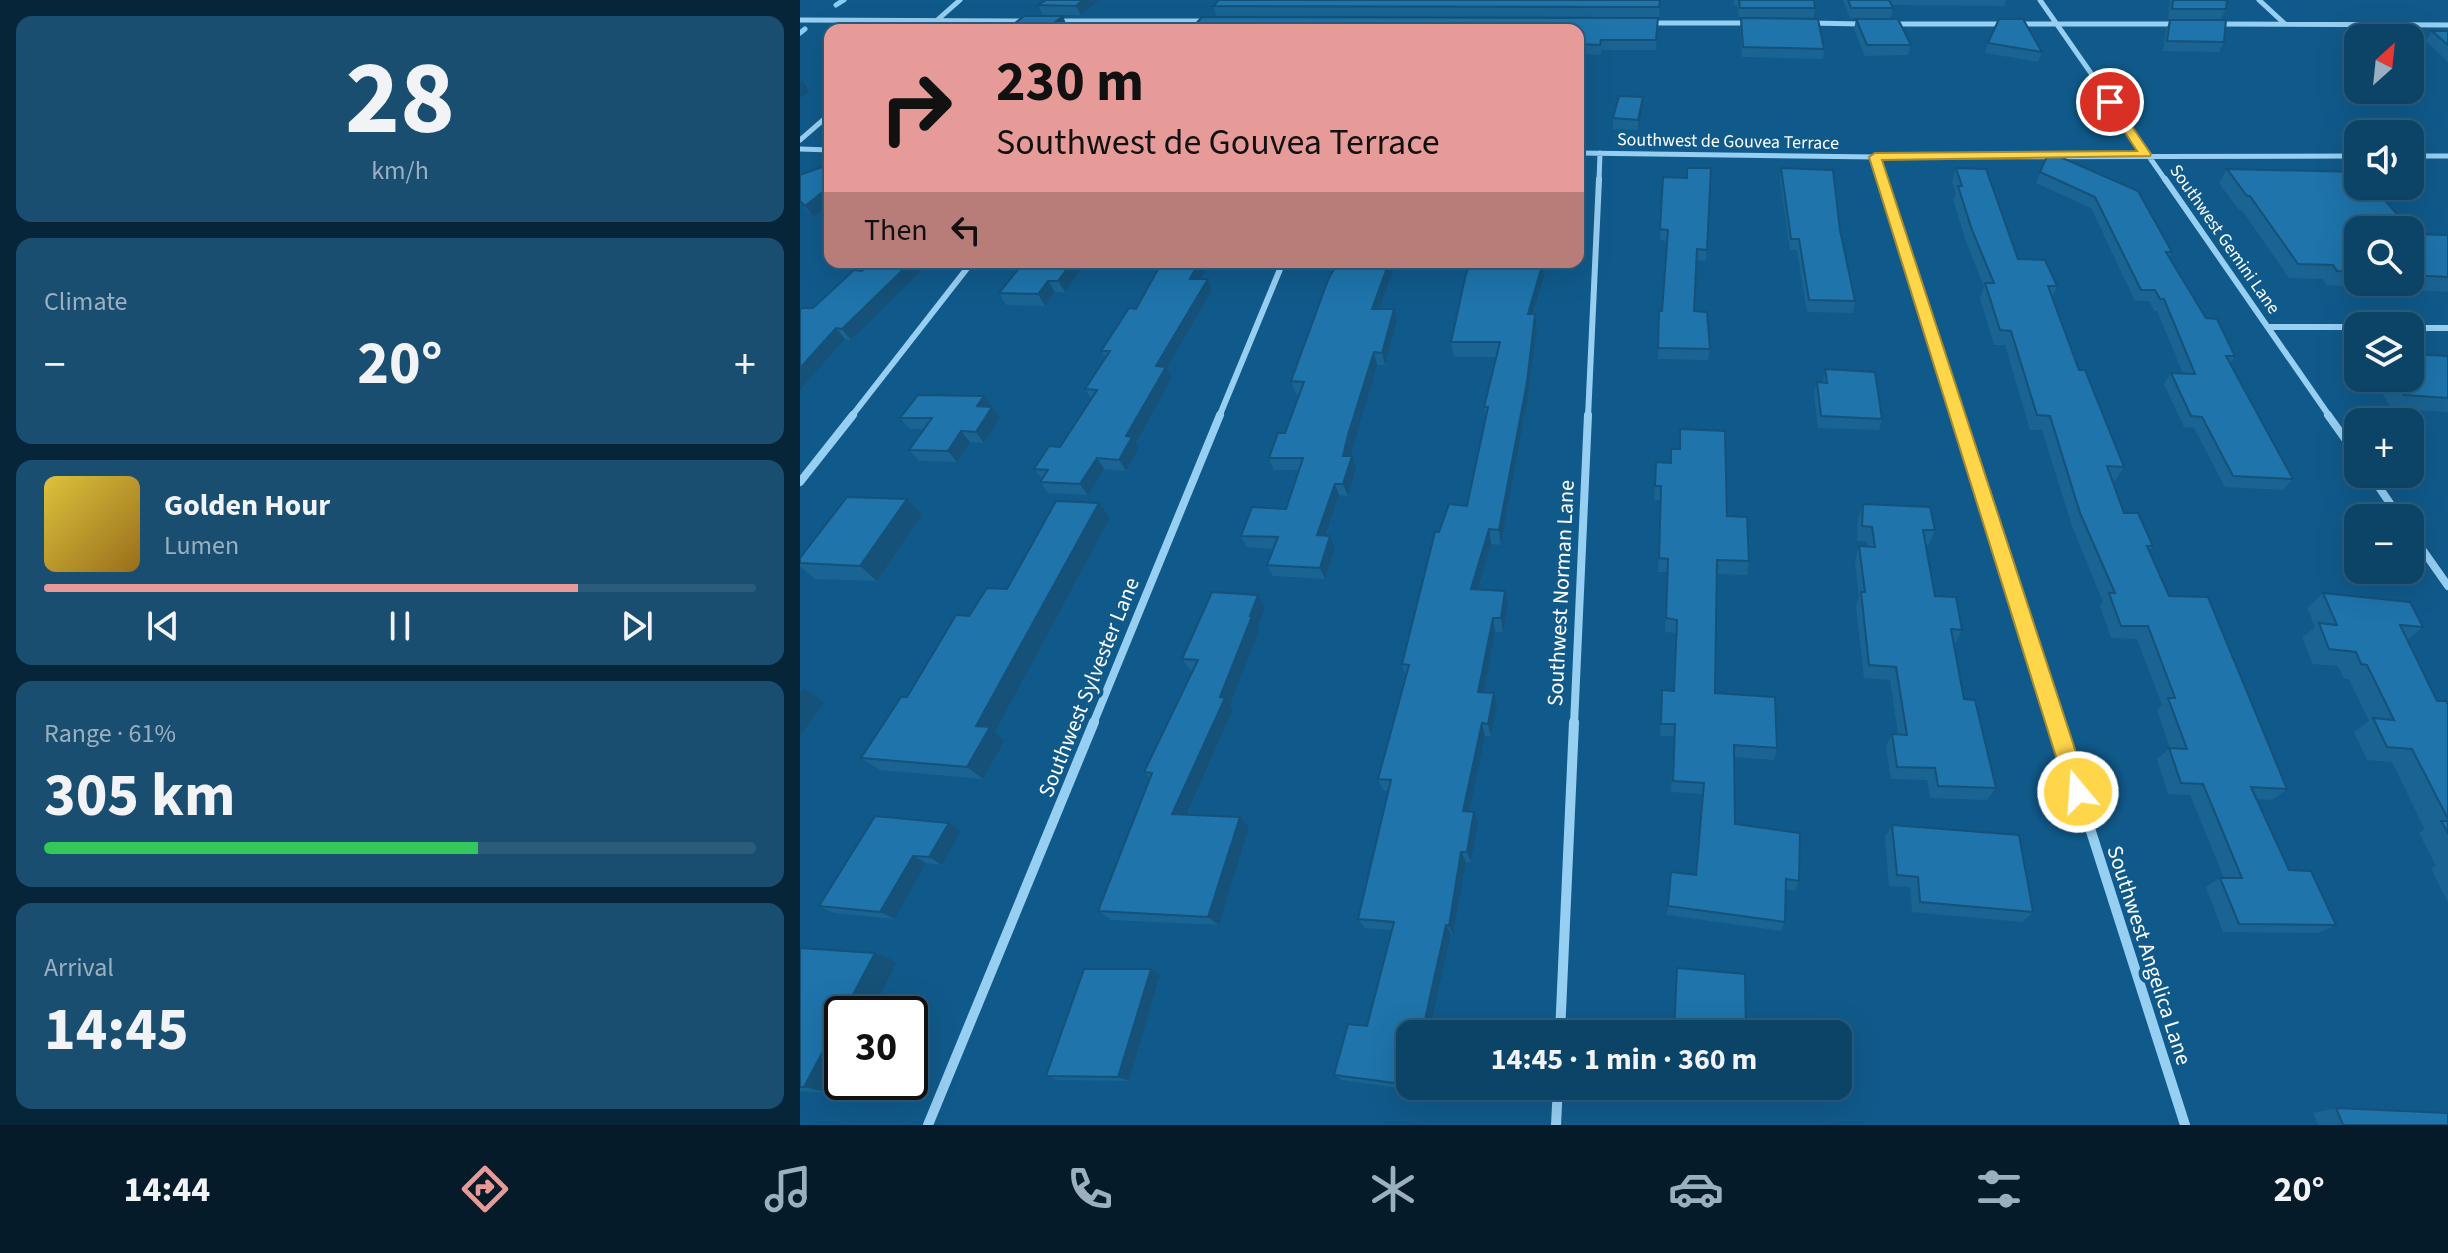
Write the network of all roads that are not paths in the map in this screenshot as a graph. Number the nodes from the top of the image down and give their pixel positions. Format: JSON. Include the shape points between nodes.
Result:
{"nodes":[{"id":1,"x":960,"y":0,"type":"edge"},
{"id":2,"x":2040,"y":0,"type":"edge"},
{"id":3,"x":2259,"y":0,"type":"edge"},
{"id":4,"x":800,"y":20,"type":"edge"},
{"id":5,"x":937,"y":20,"type":"junction"},
{"id":6,"x":1032,"y":21,"type":"edge"},
{"id":7,"x":1047,"y":21,"type":"edge"},
{"id":8,"x":1221,"y":21,"type":"edge"},
{"id":9,"x":1647,"y":23,"type":"edge"},
{"id":10,"x":1757,"y":23,"type":"edge"},
{"id":11,"x":1805,"y":23,"type":"edge"},
{"id":12,"x":933,"y":24,"type":"edge"},
{"id":13,"x":1868,"y":24,"type":"edge"},
{"id":14,"x":1884,"y":24,"type":"edge"},
{"id":15,"x":2057,"y":24,"type":"junction"},
{"id":16,"x":2194,"y":24,"type":"edge"},
{"id":17,"x":2209,"y":24,"type":"edge"},
{"id":18,"x":2286,"y":24,"type":"junction"},
{"id":19,"x":2448,"y":25,"type":"edge"},
{"id":20,"x":824,"y":119,"type":"edge"},
{"id":21,"x":800,"y":140,"type":"edge"},
{"id":22,"x":800,"y":149,"type":"edge"},
{"id":23,"x":824,"y":150,"type":"edge"},
{"id":24,"x":1584,"y":153,"type":"edge"},
{"id":25,"x":1600,"y":153,"type":"junction"},
{"id":26,"x":2146,"y":154,"type":"junction"},
{"id":27,"x":2344,"y":156,"type":"edge"},
{"id":28,"x":2424,"y":156,"type":"edge"},
{"id":29,"x":2448,"y":156,"type":"edge"},
{"id":30,"x":1875,"y":157,"type":"junction"},
{"id":31,"x":967,"y":268,"type":"edge"},
{"id":32,"x":1281,"y":268,"type":"edge"},
{"id":33,"x":2268,"y":327,"type":"junction"},
{"id":34,"x":2344,"y":327,"type":"edge"},
{"id":35,"x":2424,"y":328,"type":"edge"},
{"id":36,"x":2448,"y":328,"type":"edge"},
{"id":37,"x":2344,"y":437,"type":"edge"},
{"id":38,"x":800,"y":482,"type":"edge"},
{"id":39,"x":2424,"y":552,"type":"edge"},
{"id":40,"x":2448,"y":586,"type":"edge"},
{"id":41,"x":1561,"y":1020,"type":"edge"},
{"id":42,"x":1557,"y":1100,"type":"edge"},
{"id":43,"x":928,"y":1125,"type":"edge"},
{"id":44,"x":1556,"y":1125,"type":"edge"},
{"id":45,"x":2185,"y":1125,"type":"edge"}],
"edges":[{"from":1,"to":5,"type":"street"},
{"from":2,"to":15,"type":"street","name":"Southwest Gemini Lane"},
{"from":3,"to":18,"type":"street"},
{"from":4,"to":5,"type":"street"},
{"from":5,"to":6,"type":"street"},
{"from":5,"to":12,"type":"street"},
{"from":7,"to":8,"type":"street"},
{"from":9,"to":10,"type":"street"},
{"from":11,"to":13,"type":"street"},
{"from":14,"to":15,"type":"street"},
{"from":15,"to":16,"type":"street"},
{"from":15,"to":26,"type":"street","name":"Southwest Gemini Lane"},
{"from":17,"to":18,"type":"street"},
{"from":18,"to":19,"type":"street"},
{"from":20,"to":21,"type":"street"},
{"from":22,"to":23,"type":"street"},
{"from":24,"to":25,"type":"street","name":"Southwest de Gouvea Terrace"},
{"from":25,"to":30,"type":"street","name":"Southwest de Gouvea Terrace"},
{"from":25,"to":41,"type":"street","name":"Southwest Norman Lane"},
{"from":26,"to":27,"type":"street","name":"Southwest de Gouvea Terrace"},
{"from":26,"to":30,"type":"street","name":"Southwest de Gouvea Terrace"},
{"from":26,"to":33,"type":"street","name":"Southwest Gemini Lane"},
{"from":28,"to":29,"type":"street"},
{"from":30,"to":45,"type":"street","name":"Southwest Angelica Lane"},
{"from":31,"to":38,"type":"street"},
{"from":32,"to":43,"type":"street","name":"Southwest Sylvester Lane"},
{"from":33,"to":34,"type":"street"},
{"from":33,"to":37,"type":"street","name":"Southwest Gemini Lane"},
{"from":35,"to":36,"type":"street"},
{"from":39,"to":40,"type":"street"},
{"from":42,"to":44,"type":"street"}]}
